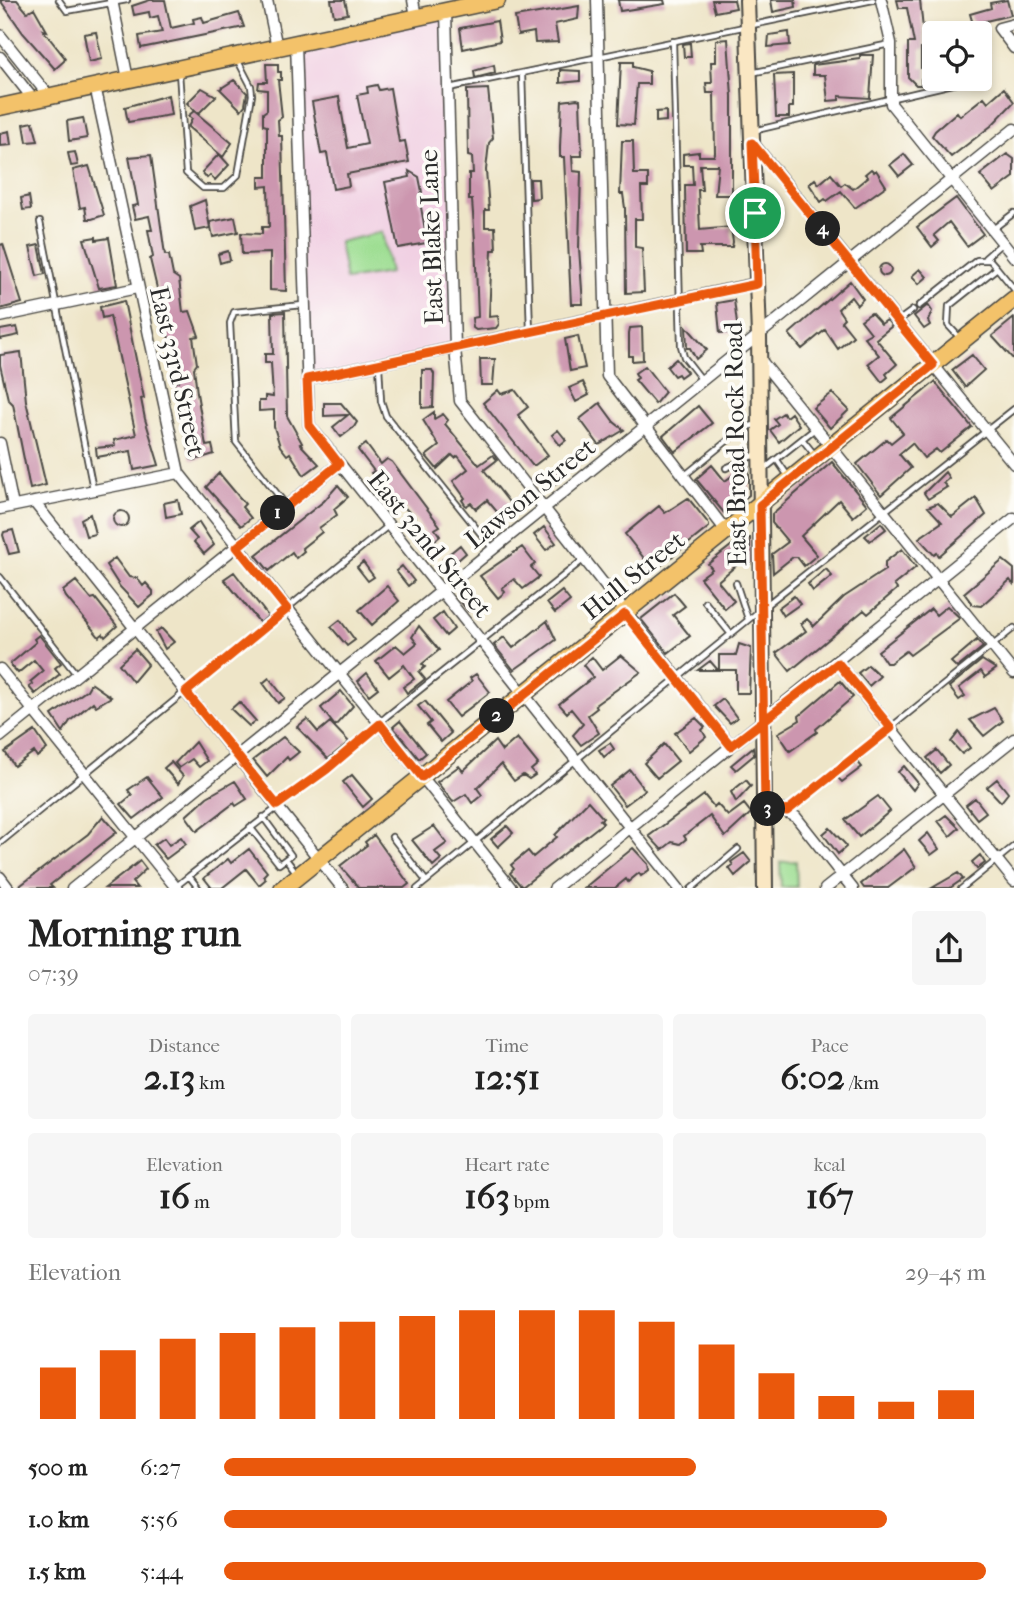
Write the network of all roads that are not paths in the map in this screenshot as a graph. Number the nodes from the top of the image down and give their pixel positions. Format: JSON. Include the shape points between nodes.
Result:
{"nodes":[{"id":1,"x":59,"y":0,"type":"edge"},
{"id":2,"x":127,"y":0,"type":"edge"},
{"id":3,"x":267,"y":0,"type":"edge"},
{"id":4,"x":413,"y":0,"type":"edge"},
{"id":5,"x":496,"y":0,"type":"edge"},
{"id":6,"x":597,"y":0,"type":"edge"},
{"id":7,"x":747,"y":0,"type":"edge"},
{"id":8,"x":873,"y":0,"type":"edge"},
{"id":9,"x":881,"y":0,"type":"edge"},
{"id":10,"x":112,"y":2,"type":"edge"},
{"id":11,"x":446,"y":11,"type":"junction"},
{"id":12,"x":416,"y":17,"type":"junction"},
{"id":13,"x":1014,"y":24,"type":"edge"},
{"id":14,"x":748,"y":25,"type":"junction"},
{"id":15,"x":0,"y":35,"type":"edge"},
{"id":16,"x":673,"y":41,"type":"junction"},
{"id":17,"x":296,"y":43,"type":"junction"},
{"id":18,"x":891,"y":43,"type":"junction"},
{"id":19,"x":277,"y":47,"type":"junction"},
{"id":20,"x":1014,"y":48,"type":"edge"},
{"id":21,"x":235,"y":56,"type":"junction"},
{"id":22,"x":0,"y":57,"type":"edge"},
{"id":23,"x":598,"y":57,"type":"junction"},
{"id":24,"x":178,"y":68,"type":"junction"},
{"id":25,"x":522,"y":73,"type":"junction"},
{"id":26,"x":750,"y":73,"type":"junction"},
{"id":27,"x":128,"y":79,"type":"junction"},
{"id":28,"x":95,"y":86,"type":"junction"},
{"id":29,"x":447,"y":88,"type":"junction"},
{"id":30,"x":924,"y":91,"type":"edge"},
{"id":31,"x":41,"y":98,"type":"junction"},
{"id":32,"x":890,"y":99,"type":"junction"},
{"id":33,"x":0,"y":107,"type":"edge"},
{"id":34,"x":1014,"y":130,"type":"edge"},
{"id":35,"x":752,"y":137,"type":"junction"},
{"id":36,"x":952,"y":180,"type":"junction"},
{"id":37,"x":1014,"y":212,"type":"edge"},
{"id":38,"x":40,"y":222,"type":"dead end"},
{"id":39,"x":992,"y":230,"type":"junction"},
{"id":40,"x":1002,"y":243,"type":"junction"},
{"id":41,"x":1014,"y":257,"type":"edge"},
{"id":42,"x":984,"y":258,"type":"junction"},
{"id":43,"x":851,"y":262,"type":"junction"},
{"id":44,"x":997,"y":268,"type":"junction"},
{"id":45,"x":757,"y":284,"type":"junction"},
{"id":46,"x":137,"y":288,"type":"junction"},
{"id":47,"x":1014,"y":289,"type":"edge"},
{"id":48,"x":1014,"y":299,"type":"edge"},
{"id":49,"x":680,"y":300,"type":"junction"},
{"id":50,"x":56,"y":305,"type":"junction"},
{"id":51,"x":304,"y":305,"type":"junction"},
{"id":52,"x":0,"y":317,"type":"edge"},
{"id":53,"x":606,"y":317,"type":"junction"},
{"id":54,"x":898,"y":321,"type":"junction"},
{"id":55,"x":530,"y":332,"type":"junction"},
{"id":56,"x":759,"y":337,"type":"junction"},
{"id":57,"x":963,"y":341,"type":"junction"},
{"id":58,"x":455,"y":348,"type":"junction"},
{"id":59,"x":759,"y":358,"type":"junction"},
{"id":60,"x":379,"y":364,"type":"junction"},
{"id":61,"x":933,"y":365,"type":"junction"},
{"id":62,"x":307,"y":379,"type":"junction"},
{"id":63,"x":702,"y":381,"type":"junction"},
{"id":64,"x":1014,"y":409,"type":"edge"},
{"id":65,"x":759,"y":424,"type":"junction"},
{"id":66,"x":644,"y":428,"type":"junction"},
{"id":67,"x":817,"y":428,"type":"junction"},
{"id":68,"x":987,"y":430,"type":"junction"},
{"id":69,"x":802,"y":439,"type":"junction"},
{"id":70,"x":0,"y":443,"type":"edge"},
{"id":71,"x":833,"y":447,"type":"junction"},
{"id":72,"x":760,"y":452,"type":"junction"},
{"id":73,"x":818,"y":459,"type":"junction"},
{"id":74,"x":777,"y":460,"type":"junction"},
{"id":75,"x":339,"y":464,"type":"junction"},
{"id":76,"x":1014,"y":464,"type":"edge"},
{"id":77,"x":726,"y":468,"type":"dead end"},
{"id":78,"x":179,"y":473,"type":"junction"},
{"id":79,"x":760,"y":473,"type":"junction"},
{"id":80,"x":683,"y":477,"type":"junction"},
{"id":81,"x":791,"y":480,"type":"junction"},
{"id":82,"x":93,"y":490,"type":"junction"},
{"id":83,"x":34,"y":502,"type":"junction"},
{"id":84,"x":760,"y":505,"type":"junction"},
{"id":85,"x":13,"y":506,"type":"junction"},
{"id":86,"x":287,"y":506,"type":"junction"},
{"id":87,"x":0,"y":509,"type":"edge"},
{"id":88,"x":543,"y":510,"type":"junction"},
{"id":89,"x":885,"y":513,"type":"junction"},
{"id":90,"x":1014,"y":519,"type":"edge"},
{"id":91,"x":389,"y":526,"type":"junction"},
{"id":92,"x":727,"y":532,"type":"junction"},
{"id":93,"x":237,"y":547,"type":"junction"},
{"id":94,"x":493,"y":550,"type":"junction"},
{"id":95,"x":583,"y":560,"type":"junction"},
{"id":96,"x":0,"y":577,"type":"edge"},
{"id":97,"x":939,"y":579,"type":"junction"},
{"id":98,"x":736,"y":583,"type":"dead end"},
{"id":99,"x":442,"y":591,"type":"junction"},
{"id":100,"x":705,"y":602,"type":"dead end"},
{"id":101,"x":287,"y":609,"type":"junction"},
{"id":102,"x":761,"y":610,"type":"junction"},
{"id":103,"x":625,"y":614,"type":"junction"},
{"id":104,"x":748,"y":620,"type":"junction"},
{"id":105,"x":1014,"y":628,"type":"edge"},
{"id":106,"x":135,"y":629,"type":"junction"},
{"id":107,"x":730,"y":633,"type":"junction"},
{"id":108,"x":481,"y":641,"type":"junction"},
{"id":109,"x":993,"y":646,"type":"junction"},
{"id":110,"x":838,"y":663,"type":"junction"},
{"id":111,"x":0,"y":669,"type":"edge"},
{"id":112,"x":1014,"y":673,"type":"edge"},
{"id":113,"x":339,"y":674,"type":"junction"},
{"id":114,"x":77,"y":675,"type":"junction"},
{"id":115,"x":677,"y":678,"type":"junction"},
{"id":116,"x":186,"y":692,"type":"junction"},
{"id":117,"x":523,"y":695,"type":"junction"},
{"id":118,"x":34,"y":710,"type":"junction"},
{"id":119,"x":763,"y":720,"type":"junction"},
{"id":120,"x":380,"y":724,"type":"junction"},
{"id":121,"x":891,"y":728,"type":"junction"},
{"id":122,"x":0,"y":737,"type":"edge"},
{"id":123,"x":1014,"y":739,"type":"edge"},
{"id":124,"x":731,"y":746,"type":"junction"},
{"id":125,"x":237,"y":756,"type":"junction"},
{"id":126,"x":577,"y":761,"type":"junction"},
{"id":127,"x":85,"y":774,"type":"junction"},
{"id":128,"x":422,"y":777,"type":"junction"},
{"id":129,"x":945,"y":794,"type":"junction"},
{"id":130,"x":277,"y":805,"type":"junction"},
{"id":131,"x":765,"y":808,"type":"junction"},
{"id":132,"x":787,"y":811,"type":"junction"},
{"id":133,"x":263,"y":817,"type":"junction"},
{"id":134,"x":250,"y":827,"type":"junction"},
{"id":135,"x":630,"y":828,"type":"junction"},
{"id":136,"x":136,"y":837,"type":"junction"},
{"id":137,"x":391,"y":837,"type":"dead end"},
{"id":138,"x":475,"y":842,"type":"junction"},
{"id":139,"x":0,"y":843,"type":"edge"},
{"id":140,"x":1014,"y":846,"type":"edge"},
{"id":141,"x":738,"y":849,"type":"dead end"},
{"id":142,"x":320,"y":858,"type":"junction"},
{"id":143,"x":286,"y":859,"type":"junction"},
{"id":144,"x":997,"y":859,"type":"junction"},
{"id":145,"x":842,"y":875,"type":"junction"},
{"id":146,"x":189,"y":876,"type":"junction"},
{"id":147,"x":298,"y":876,"type":"junction"},
{"id":148,"x":0,"y":877,"type":"edge"},
{"id":149,"x":426,"y":881,"type":"junction"},
{"id":150,"x":1014,"y":881,"type":"edge"},
{"id":151,"x":9,"y":888,"type":"edge"},
{"id":152,"x":72,"y":888,"type":"edge"},
{"id":153,"x":175,"y":888,"type":"edge"},
{"id":154,"x":199,"y":888,"type":"edge"},
{"id":155,"x":282,"y":888,"type":"edge"},
{"id":156,"x":343,"y":888,"type":"edge"},
{"id":157,"x":417,"y":888,"type":"edge"},
{"id":158,"x":512,"y":888,"type":"edge"},
{"id":159,"x":554,"y":888,"type":"edge"},
{"id":160,"x":679,"y":888,"type":"edge"},
{"id":161,"x":691,"y":888,"type":"edge"},
{"id":162,"x":765,"y":888,"type":"edge"},
{"id":163,"x":825,"y":888,"type":"edge"},
{"id":164,"x":853,"y":888,"type":"edge"},
{"id":165,"x":961,"y":888,"type":"edge"}],
"edges":[{"from":1,"to":10,"type":"lane","via":[[67,11]]},
{"from":2,"to":10,"type":"lane"},
{"from":3,"to":19,"type":"street"},
{"from":4,"to":12,"type":"street"},
{"from":5,"to":11,"type":"main road"},
{"from":6,"to":23,"type":"street"},
{"from":7,"to":14,"type":"main road","name":"East Broad Rock Road"},
{"from":8,"to":14,"type":"lane"},
{"from":9,"to":18,"type":"street"},
{"from":10,"to":27,"type":"street"},
{"from":11,"to":12,"type":"main road"},
{"from":11,"to":29,"type":"street","name":"East Blake Lane"},
{"from":12,"to":17,"type":"main road"},
{"from":13,"to":20,"type":"street","via":[[999,29]]},
{"from":14,"to":16,"type":"lane"},
{"from":14,"to":26,"type":"main road","name":"East Broad Rock Road"},
{"from":15,"to":31,"type":"street"},
{"from":16,"to":23,"type":"lane"},
{"from":16,"to":49,"type":"lane"},
{"from":17,"to":19,"type":"main road"},
{"from":17,"to":51,"type":"street","name":"East 32nd Street"},
{"from":18,"to":26,"type":"lane"},
{"from":18,"to":32,"type":"street"},
{"from":19,"to":21,"type":"main road"},
{"from":21,"to":24,"type":"main road"},
{"from":21,"to":24,"type":"lane","via":[[251,95],[238,176],[224,188],[203,188],[186,173]]},
{"from":22,"to":31,"type":"street"},
{"from":23,"to":25,"type":"lane"},
{"from":23,"to":53,"type":"street"},
{"from":24,"to":27,"type":"main road"},
{"from":25,"to":29,"type":"lane"},
{"from":25,"to":55,"type":"lane"},
{"from":26,"to":35,"type":"main road","name":"East Broad Rock Road"},
{"from":27,"to":28,"type":"main road"},
{"from":28,"to":31,"type":"main road"},
{"from":28,"to":46,"type":"street","name":"East 33rd Street"},
{"from":29,"to":58,"type":"street","name":"East Blake Lane"},
{"from":30,"to":32,"type":"lane"},
{"from":31,"to":33,"type":"main road"},
{"from":32,"to":35,"type":"lane"},
{"from":32,"to":36,"type":"street"},
{"from":34,"to":36,"type":"street","name":"Lawson Street"},
{"from":35,"to":43,"type":"street"},
{"from":35,"to":45,"type":"main road","name":"East Broad Rock Road"},
{"from":36,"to":39,"type":"street"},
{"from":36,"to":43,"type":"street","name":"Lawson Street"},
{"from":37,"to":39,"type":"lane"},
{"from":38,"to":50,"type":"lane"},
{"from":39,"to":40,"type":"street"},
{"from":40,"to":41,"type":"street"},
{"from":40,"to":42,"type":"lane"},
{"from":42,"to":44,"type":"lane"},
{"from":42,"to":54,"type":"lane"},
{"from":43,"to":54,"type":"street"},
{"from":43,"to":56,"type":"street","name":"Lawson Street"},
{"from":44,"to":47,"type":"lane"},
{"from":44,"to":57,"type":"lane","via":[[949,306],[948,325]]},
{"from":45,"to":49,"type":"street"},
{"from":45,"to":56,"type":"main road","name":"East Broad Rock Road"},
{"from":46,"to":50,"type":"street"},
{"from":46,"to":78,"type":"street","name":"East 33rd Street"},
{"from":48,"to":57,"type":"main road","name":"Hull Street"},
{"from":49,"to":53,"type":"street"},
{"from":49,"to":63,"type":"lane","via":[[682,352]]},
{"from":50,"to":52,"type":"street"},
{"from":50,"to":82,"type":"lane"},
{"from":51,"to":62,"type":"street","name":"East 32nd Street"},
{"from":51,"to":86,"type":"lane","via":[[234,312],[230,323],[236,442]]},
{"from":53,"to":55,"type":"street"},
{"from":53,"to":66,"type":"street","via":[[607,376]]},
{"from":54,"to":61,"type":"street"},
{"from":55,"to":58,"type":"street"},
{"from":56,"to":59,"type":"main road","name":"East Broad Rock Road"},
{"from":56,"to":63,"type":"street","name":"Lawson Street"},
{"from":57,"to":61,"type":"main road","name":"Hull Street"},
{"from":58,"to":60,"type":"street"},
{"from":58,"to":88,"type":"street","name":"East Blake Lane","via":[[460,401]]},
{"from":59,"to":65,"type":"main road","name":"East Broad Rock Road"},
{"from":59,"to":67,"type":"street"},
{"from":60,"to":62,"type":"street"},
{"from":60,"to":94,"type":"lane","via":[[386,416]]},
{"from":61,"to":68,"type":"street"},
{"from":61,"to":71,"type":"main road","name":"Hull Street"},
{"from":62,"to":75,"type":"street","name":"East 32nd Street","via":[[309,425]]},
{"from":63,"to":66,"type":"street","name":"Lawson Street"},
{"from":64,"to":68,"type":"lane"},
{"from":65,"to":72,"type":"main road","name":"East Broad Rock Road"},
{"from":65,"to":80,"type":"lane","via":[[743,428]]},
{"from":66,"to":80,"type":"street"},
{"from":66,"to":88,"type":"street","name":"Lawson Street"},
{"from":67,"to":69,"type":"lane"},
{"from":67,"to":71,"type":"street"},
{"from":68,"to":76,"type":"street"},
{"from":68,"to":89,"type":"lane"},
{"from":69,"to":73,"type":"lane"},
{"from":69,"to":74,"type":"lane"},
{"from":70,"to":85,"type":"street"},
{"from":71,"to":73,"type":"main road","name":"Hull Street"},
{"from":71,"to":89,"type":"street"},
{"from":72,"to":77,"type":"lane"},
{"from":72,"to":79,"type":"main road","name":"East Broad Rock Road"},
{"from":73,"to":81,"type":"main road","name":"Hull Street"},
{"from":74,"to":79,"type":"lane"},
{"from":74,"to":81,"type":"lane"},
{"from":75,"to":86,"type":"street"},
{"from":75,"to":91,"type":"street","name":"East 32nd Street"},
{"from":78,"to":82,"type":"street"},
{"from":78,"to":93,"type":"street","name":"East 33rd Street"},
{"from":79,"to":84,"type":"main road","name":"East Broad Rock Road"},
{"from":80,"to":92,"type":"street"},
{"from":81,"to":84,"type":"main road","name":"Hull Street"},
{"from":82,"to":83,"type":"street"},
{"from":83,"to":85,"type":"street"},
{"from":83,"to":106,"type":"street"},
{"from":84,"to":92,"type":"main road","name":"Hull Street"},
{"from":84,"to":102,"type":"main road","name":"East Broad Rock Road"},
{"from":85,"to":87,"type":"street"},
{"from":86,"to":93,"type":"street"},
{"from":88,"to":94,"type":"street","name":"Lawson Street"},
{"from":88,"to":95,"type":"street","name":"East Blake Lane"},
{"from":89,"to":97,"type":"street"},
{"from":89,"to":102,"type":"lane"},
{"from":90,"to":97,"type":"street"},
{"from":91,"to":99,"type":"street","name":"East 32nd Street"},
{"from":91,"to":101,"type":"lane"},
{"from":92,"to":103,"type":"main road","name":"Hull Street"},
{"from":93,"to":101,"type":"street","name":"East 33rd Street"},
{"from":93,"to":106,"type":"street"},
{"from":94,"to":99,"type":"street","name":"Lawson Street"},
{"from":95,"to":103,"type":"street","name":"East Blake Lane"},
{"from":95,"to":108,"type":"lane"},
{"from":96,"to":114,"type":"lane"},
{"from":97,"to":109,"type":"street"},
{"from":97,"to":110,"type":"street"},
{"from":98,"to":104,"type":"lane"},
{"from":99,"to":108,"type":"street","name":"East 32nd Street"},
{"from":99,"to":113,"type":"street","name":"Lawson Street"},
{"from":100,"to":107,"type":"lane"},
{"from":101,"to":113,"type":"street","name":"East 33rd Street"},
{"from":101,"to":116,"type":"lane"},
{"from":102,"to":104,"type":"lane"},
{"from":102,"to":119,"type":"main road","name":"East Broad Rock Road"},
{"from":103,"to":115,"type":"street","name":"East Blake Lane"},
{"from":103,"to":117,"type":"main road","name":"Hull Street"},
{"from":104,"to":107,"type":"lane"},
{"from":105,"to":109,"type":"lane"},
{"from":106,"to":114,"type":"street"},
{"from":106,"to":116,"type":"street"},
{"from":107,"to":115,"type":"lane"},
{"from":108,"to":117,"type":"street","name":"East 32nd Street"},
{"from":108,"to":120,"type":"lane"},
{"from":109,"to":112,"type":"street"},
{"from":109,"to":121,"type":"lane"},
{"from":110,"to":119,"type":"street"},
{"from":110,"to":121,"type":"street"},
{"from":111,"to":118,"type":"street"},
{"from":113,"to":120,"type":"street","name":"East 33rd Street"},
{"from":113,"to":125,"type":"street","name":"Lawson Street"},
{"from":114,"to":118,"type":"street"},
{"from":115,"to":124,"type":"street","name":"East Blake Lane"},
{"from":115,"to":126,"type":"lane"},
{"from":116,"to":125,"type":"street"},
{"from":116,"to":127,"type":"lane"},
{"from":117,"to":126,"type":"street","name":"East 32nd Street"},
{"from":117,"to":128,"type":"main road","name":"Hull Street"},
{"from":118,"to":122,"type":"street"},
{"from":118,"to":127,"type":"street"},
{"from":119,"to":124,"type":"street"},
{"from":119,"to":131,"type":"main road","name":"East Broad Rock Road"},
{"from":120,"to":128,"type":"street","name":"East 33rd Street"},
{"from":120,"to":130,"type":"lane"},
{"from":121,"to":129,"type":"street"},
{"from":121,"to":132,"type":"lane"},
{"from":123,"to":129,"type":"street"},
{"from":124,"to":135,"type":"street"},
{"from":125,"to":130,"type":"street"},
{"from":125,"to":136,"type":"street","name":"Lawson Street"},
{"from":126,"to":135,"type":"street","name":"East 32nd Street"},
{"from":126,"to":138,"type":"lane"},
{"from":127,"to":136,"type":"street"},
{"from":127,"to":139,"type":"lane"},
{"from":128,"to":138,"type":"street","name":"East 33rd Street"},
{"from":128,"to":142,"type":"main road","name":"Hull Street"},
{"from":129,"to":144,"type":"street"},
{"from":129,"to":145,"type":"street"},
{"from":130,"to":133,"type":"lane"},
{"from":130,"to":142,"type":"street"},
{"from":131,"to":132,"type":"street"},
{"from":131,"to":162,"type":"main road","name":"East Broad Rock Road"},
{"from":132,"to":145,"type":"street"},
{"from":133,"to":134,"type":"lane"},
{"from":133,"to":143,"type":"lane","via":[[291,855]]},
{"from":134,"to":143,"type":"lane","via":[[279,864]]},
{"from":134,"to":146,"type":"lane"},
{"from":135,"to":159,"type":"street"},
{"from":135,"to":160,"type":"street","name":"East 32nd Street"},
{"from":136,"to":152,"type":"street","name":"Lawson Street"},
{"from":136,"to":153,"type":"street"},
{"from":137,"to":149,"type":"lane"},
{"from":138,"to":149,"type":"lane"},
{"from":138,"to":158,"type":"street","name":"East 33rd Street"},
{"from":140,"to":144,"type":"lane"},
{"from":141,"to":161,"type":"lane"},
{"from":142,"to":147,"type":"main road","name":"Hull Street"},
{"from":142,"to":156,"type":"street"},
{"from":143,"to":147,"type":"lane"},
{"from":144,"to":150,"type":"street"},
{"from":144,"to":165,"type":"lane"},
{"from":145,"to":163,"type":"street"},
{"from":145,"to":164,"type":"street"},
{"from":146,"to":153,"type":"lane"},
{"from":146,"to":154,"type":"lane"},
{"from":147,"to":155,"type":"main road","name":"Hull Street"},
{"from":148,"to":151,"type":"street"},
{"from":149,"to":157,"type":"lane"}]}
